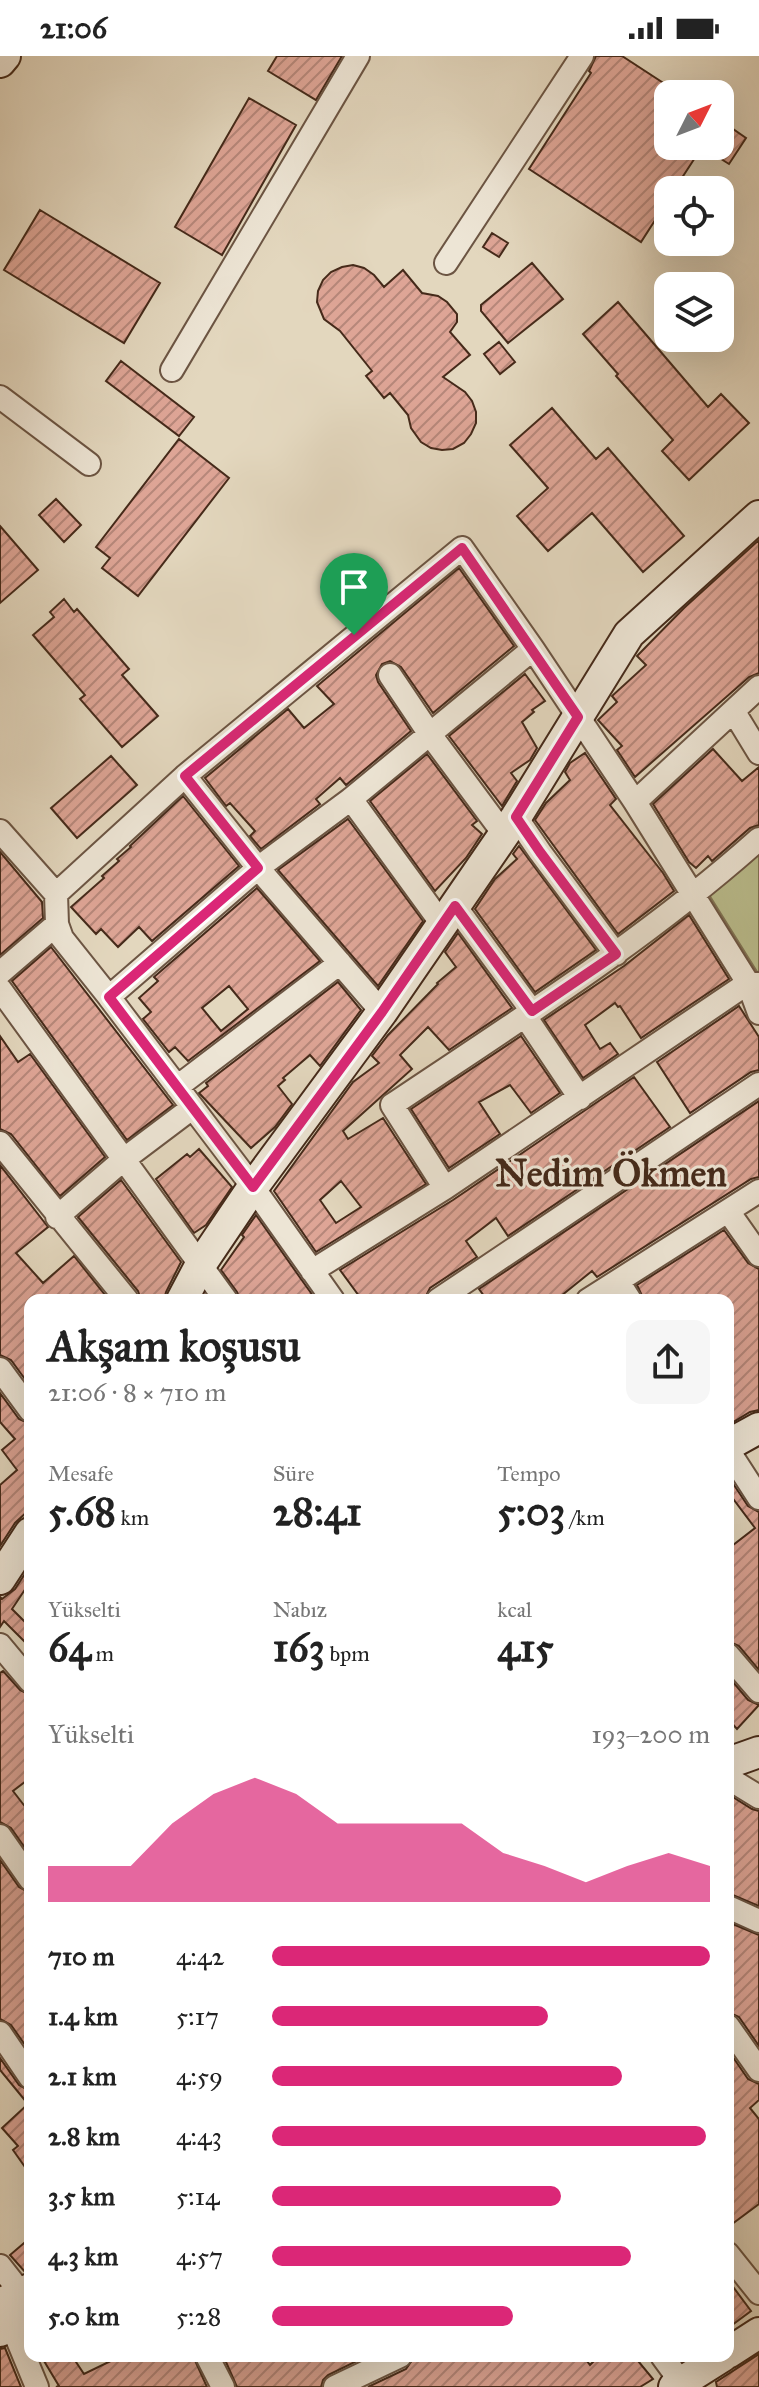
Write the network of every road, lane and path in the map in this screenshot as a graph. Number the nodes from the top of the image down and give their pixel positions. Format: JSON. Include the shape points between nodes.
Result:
{"nodes":[{"id":1,"x":5,"y":56,"type":"edge"},
{"id":2,"x":358,"y":56,"type":"edge"},
{"id":3,"x":582,"y":56,"type":"edge"},
{"id":4,"x":0,"y":62,"type":"edge"},
{"id":5,"x":446,"y":263,"type":"dead end"},
{"id":6,"x":172,"y":370,"type":"dead end"},
{"id":7,"x":0,"y":397,"type":"edge"},
{"id":8,"x":89,"y":464,"type":"dead end"},
{"id":9,"x":759,"y":516,"type":"edge"},
{"id":10,"x":533,"y":649,"type":"junction"},
{"id":11,"x":390,"y":675,"type":"dead end"},
{"id":12,"x":759,"y":687,"type":"edge"},
{"id":13,"x":734,"y":712,"type":"junction"},
{"id":14,"x":578,"y":717,"type":"junction"},
{"id":15,"x":429,"y":733,"type":"junction"},
{"id":16,"x":759,"y":753,"type":"edge"},
{"id":17,"x":185,"y":776,"type":"junction"},
{"id":18,"x":351,"y":799,"type":"junction"},
{"id":19,"x":635,"y":802,"type":"junction"},
{"id":20,"x":510,"y":825,"type":"junction"},
{"id":21,"x":0,"y":831,"type":"edge"},
{"id":22,"x":759,"y":839,"type":"edge"},
{"id":23,"x":258,"y":868,"type":"junction"},
{"id":24,"x":56,"y":894,"type":"junction"},
{"id":25,"x":692,"y":896,"type":"junction"},
{"id":26,"x":449,"y":915,"type":"junction"},
{"id":27,"x":57,"y":924,"type":"junction"},
{"id":28,"x":616,"y":954,"type":"junction"},
{"id":29,"x":340,"y":963,"type":"junction"},
{"id":30,"x":0,"y":973,"type":"edge"},
{"id":31,"x":754,"y":984,"type":"edge"},
{"id":32,"x":0,"y":989,"type":"edge"},
{"id":33,"x":109,"y":997,"type":"junction"},
{"id":34,"x":382,"y":1012,"type":"junction"},
{"id":35,"x":759,"y":1013,"type":"edge"},
{"id":36,"x":528,"y":1014,"type":"junction"},
{"id":37,"x":759,"y":1084,"type":"edge"},
{"id":38,"x":177,"y":1087,"type":"junction"},
{"id":39,"x":580,"y":1098,"type":"junction"},
{"id":40,"x":192,"y":1108,"type":"junction"},
{"id":41,"x":0,"y":1143,"type":"edge"},
{"id":42,"x":123,"y":1160,"type":"junction"},
{"id":43,"x":253,"y":1187,"type":"junction"},
{"id":44,"x":445,"y":1188,"type":"junction"},
{"id":45,"x":759,"y":1191,"type":"edge"},
{"id":46,"x":728,"y":1211,"type":"junction"},
{"id":47,"x":57,"y":1217,"type":"junction"},
{"id":48,"x":759,"y":1255,"type":"edge"},
{"id":49,"x":201,"y":1264,"type":"junction"},
{"id":50,"x":312,"y":1271,"type":"junction"},
{"id":51,"x":618,"y":1281,"type":"junction"},
{"id":52,"x":122,"y":1294,"type":"edge"},
{"id":53,"x":185,"y":1294,"type":"edge"},
{"id":54,"x":222,"y":1294,"type":"edge"},
{"id":55,"x":329,"y":1294,"type":"edge"},
{"id":56,"x":447,"y":1294,"type":"edge"},
{"id":57,"x":597,"y":1294,"type":"edge"},
{"id":58,"x":626,"y":1294,"type":"edge"},
{"id":59,"x":0,"y":1369,"type":"edge"},
{"id":60,"x":24,"y":1402,"type":"edge"},
{"id":61,"x":759,"y":1428,"type":"edge"},
{"id":62,"x":734,"y":1443,"type":"edge"},
{"id":63,"x":734,"y":1457,"type":"edge"},
{"id":64,"x":759,"y":1498,"type":"edge"},
{"id":65,"x":24,"y":1540,"type":"edge"},
{"id":66,"x":3,"y":1566,"type":"edge"},
{"id":67,"x":0,"y":1645,"type":"edge"},
{"id":68,"x":734,"y":1662,"type":"edge"},
{"id":69,"x":24,"y":1674,"type":"edge"},
{"id":70,"x":759,"y":1691,"type":"edge"},
{"id":71,"x":759,"y":1752,"type":"edge"},
{"id":72,"x":734,"y":1761,"type":"edge"},
{"id":73,"x":759,"y":1769,"type":"edge"},
{"id":74,"x":734,"y":1776,"type":"edge"},
{"id":75,"x":734,"y":1782,"type":"edge"},
{"id":76,"x":759,"y":1797,"type":"edge"},
{"id":77,"x":0,"y":1836,"type":"edge"},
{"id":78,"x":24,"y":1870,"type":"edge"},
{"id":79,"x":734,"y":1910,"type":"edge"},
{"id":80,"x":759,"y":1921,"type":"edge"},
{"id":81,"x":0,"y":2033,"type":"edge"},
{"id":82,"x":734,"y":2035,"type":"edge"},
{"id":83,"x":24,"y":2068,"type":"edge"},
{"id":84,"x":759,"y":2070,"type":"edge"},
{"id":85,"x":734,"y":2262,"type":"edge"},
{"id":86,"x":0,"y":2266,"type":"edge"},
{"id":87,"x":759,"y":2293,"type":"edge"},
{"id":88,"x":16,"y":2308,"type":"edge"},
{"id":89,"x":759,"y":2333,"type":"edge"},
{"id":90,"x":24,"y":2338,"type":"edge"},
{"id":91,"x":734,"y":2350,"type":"edge"},
{"id":92,"x":30,"y":2362,"type":"edge"},
{"id":93,"x":210,"y":2362,"type":"edge"},
{"id":94,"x":384,"y":2362,"type":"edge"},
{"id":95,"x":677,"y":2362,"type":"edge"},
{"id":96,"x":703,"y":2372,"type":"edge"},
{"id":97,"x":37,"y":2387,"type":"edge"},
{"id":98,"x":223,"y":2387,"type":"edge"},
{"id":99,"x":335,"y":2387,"type":"edge"}],
"edges":[{"from":1,"to":4,"type":"street"},
{"from":2,"to":6,"type":"street"},
{"from":3,"to":5,"type":"street"},
{"from":7,"to":8,"type":"street"},
{"from":9,"to":14,"type":"street","via":[[629,634]]},
{"from":10,"to":14,"type":"street"},
{"from":10,"to":15,"type":"street"},
{"from":10,"to":17,"type":"street","via":[[462,548]]},
{"from":11,"to":15,"type":"street"},
{"from":12,"to":13,"type":"street"},
{"from":13,"to":16,"type":"street"},
{"from":13,"to":19,"type":"street"},
{"from":14,"to":19,"type":"street"},
{"from":14,"to":20,"type":"street"},
{"from":15,"to":18,"type":"street"},
{"from":15,"to":20,"type":"street"},
{"from":17,"to":23,"type":"street"},
{"from":17,"to":24,"type":"street"},
{"from":18,"to":23,"type":"street"},
{"from":18,"to":26,"type":"street"},
{"from":19,"to":25,"type":"street"},
{"from":20,"to":26,"type":"street"},
{"from":20,"to":28,"type":"street","via":[[549,865]]},
{"from":21,"to":24,"type":"street"},
{"from":22,"to":25,"type":"street"},
{"from":23,"to":29,"type":"street"},
{"from":23,"to":33,"type":"street"},
{"from":24,"to":27,"type":"street"},
{"from":25,"to":28,"type":"street"},
{"from":25,"to":31,"type":"street"},
{"from":26,"to":34,"type":"street"},
{"from":26,"to":36,"type":"street"},
{"from":27,"to":30,"type":"street"},
{"from":27,"to":33,"type":"street","via":[[62,938]]},
{"from":28,"to":36,"type":"street"},
{"from":29,"to":34,"type":"street"},
{"from":29,"to":38,"type":"street"},
{"from":31,"to":35,"type":"street"},
{"from":31,"to":39,"type":"street"},
{"from":32,"to":42,"type":"street"},
{"from":33,"to":38,"type":"street"},
{"from":34,"to":43,"type":"street"},
{"from":36,"to":39,"type":"street"},
{"from":36,"to":44,"type":"street","via":[[392,1105]]},
{"from":37,"to":56,"type":"street"},
{"from":38,"to":40,"type":"street"},
{"from":39,"to":44,"type":"street"},
{"from":40,"to":42,"type":"street"},
{"from":40,"to":43,"type":"street"},
{"from":41,"to":47,"type":"street"},
{"from":42,"to":47,"type":"street"},
{"from":42,"to":49,"type":"street"},
{"from":43,"to":49,"type":"street"},
{"from":43,"to":50,"type":"street"},
{"from":44,"to":50,"type":"street"},
{"from":45,"to":46,"type":"street"},
{"from":46,"to":48,"type":"street"},
{"from":46,"to":51,"type":"street"},
{"from":47,"to":52,"type":"street"},
{"from":49,"to":53,"type":"street"},
{"from":49,"to":54,"type":"street"},
{"from":50,"to":55,"type":"street"},
{"from":51,"to":57,"type":"street"},
{"from":51,"to":58,"type":"street"},
{"from":59,"to":60,"type":"street"},
{"from":61,"to":62,"type":"street"},
{"from":63,"to":64,"type":"street"},
{"from":65,"to":66,"type":"street"},
{"from":67,"to":69,"type":"street"},
{"from":68,"to":70,"type":"street"},
{"from":71,"to":72,"type":"street"},
{"from":73,"to":74,"type":"street"},
{"from":75,"to":76,"type":"street"},
{"from":77,"to":78,"type":"street"},
{"from":79,"to":80,"type":"street"},
{"from":81,"to":83,"type":"street"},
{"from":82,"to":84,"type":"street"},
{"from":85,"to":87,"type":"street"},
{"from":86,"to":88,"type":"street"},
{"from":88,"to":90,"type":"street"},
{"from":89,"to":91,"type":"street"},
{"from":92,"to":97,"type":"street"},
{"from":93,"to":98,"type":"street"},
{"from":94,"to":99,"type":"street"},
{"from":95,"to":96,"type":"street"}]}
